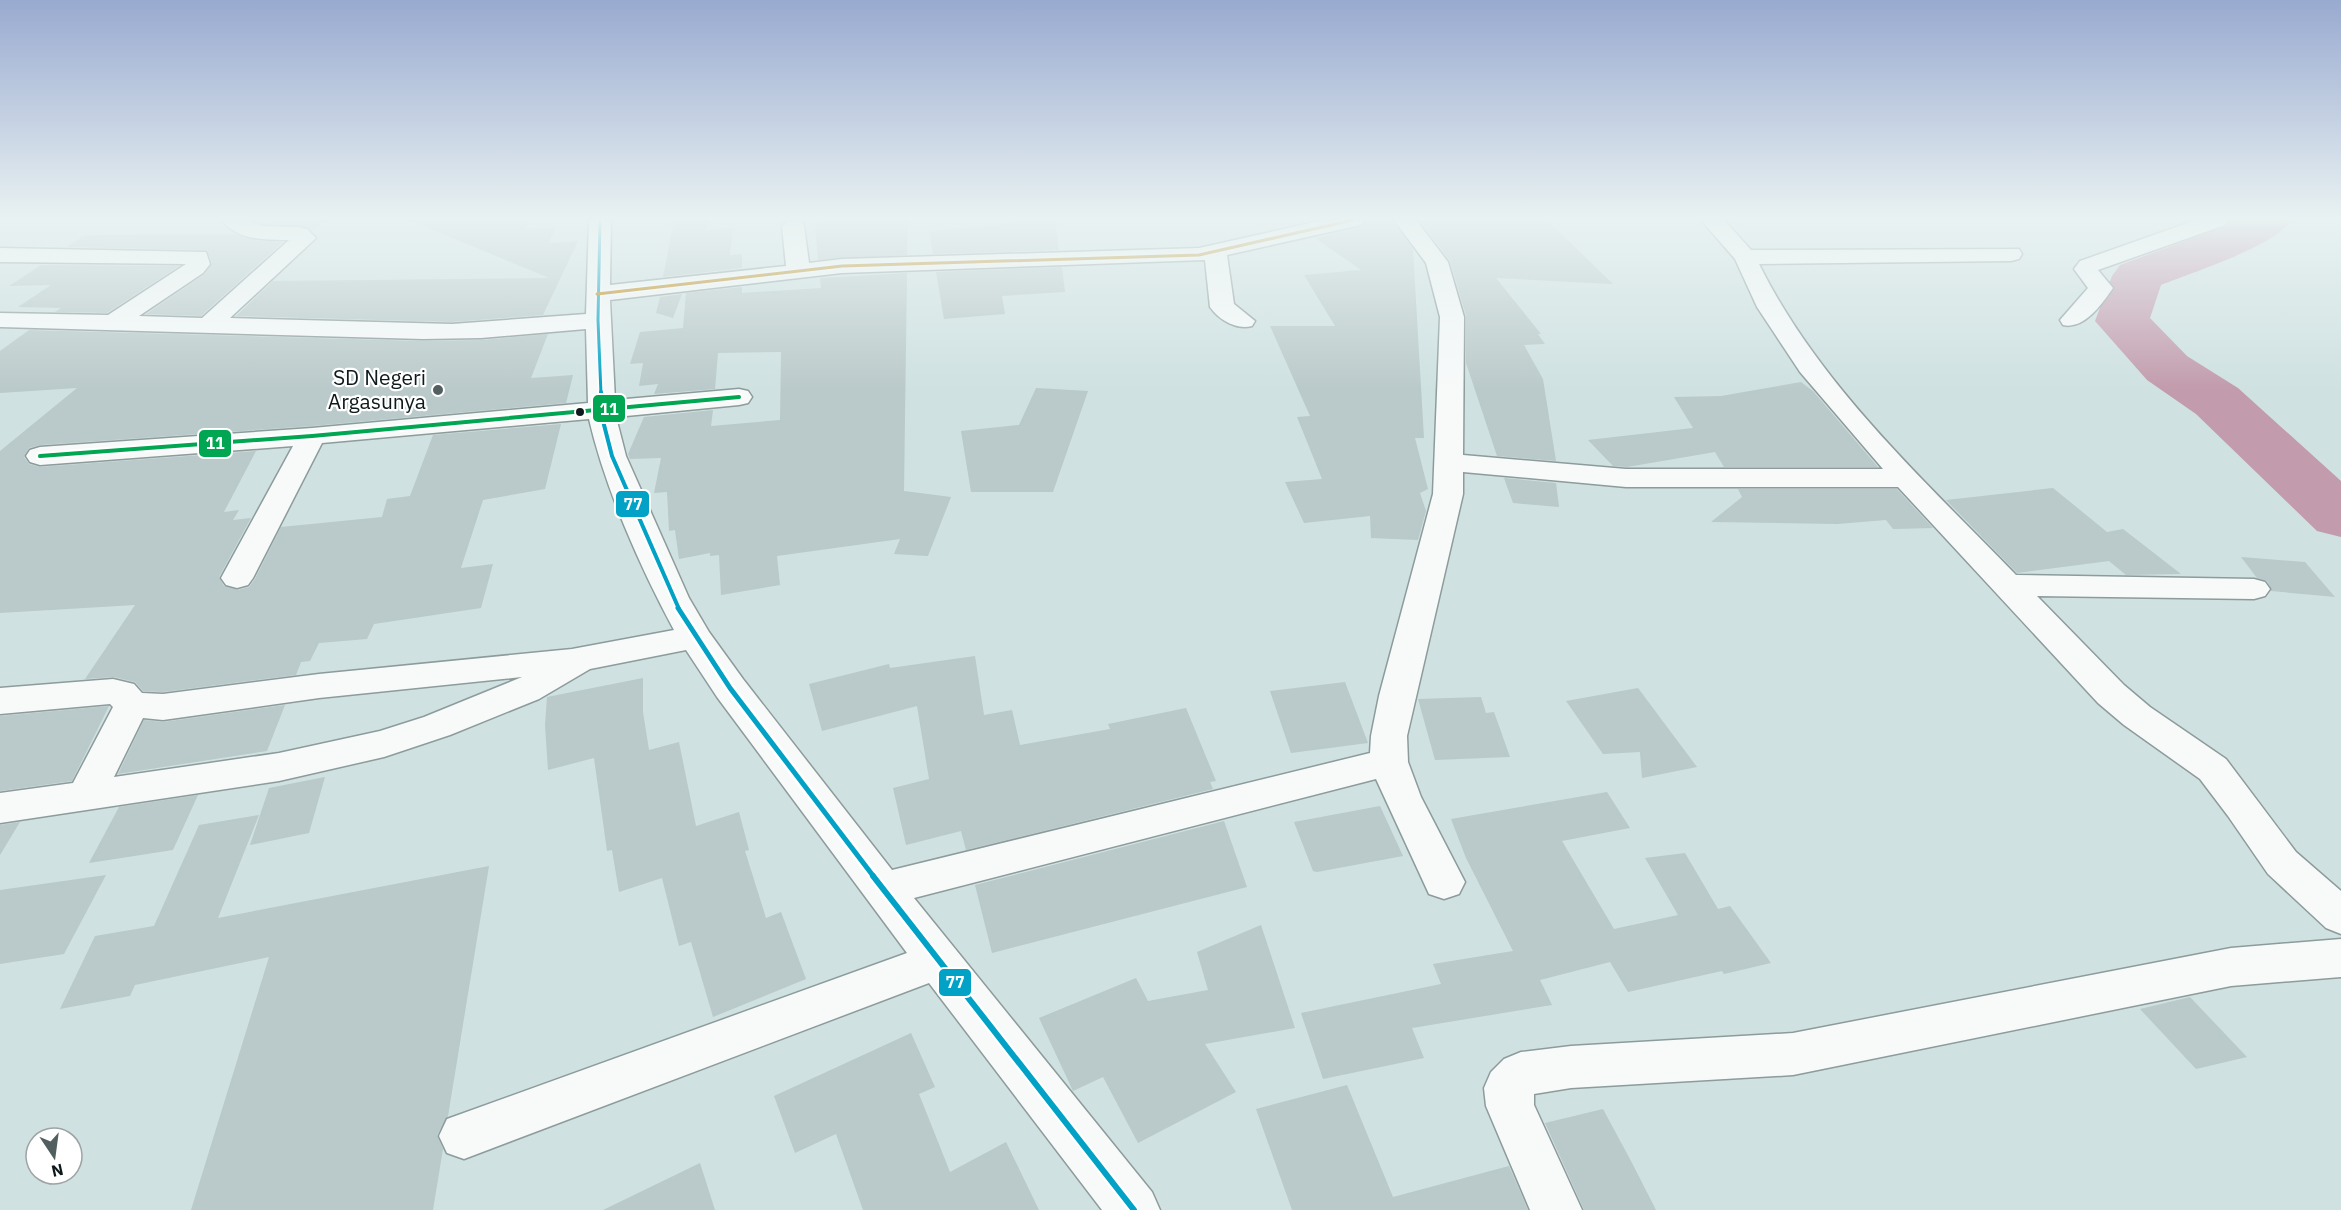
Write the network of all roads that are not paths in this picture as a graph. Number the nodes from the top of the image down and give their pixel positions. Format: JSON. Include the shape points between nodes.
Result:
{"nodes":[{"id":1,"x":182,"y":276,"type":"edge"},
{"id":2,"x":262,"y":276,"type":"edge"},
{"id":3,"x":598,"y":276,"type":"edge"},
{"id":4,"x":763,"y":276,"type":"edge"},
{"id":5,"x":1218,"y":276,"type":"edge"},
{"id":6,"x":1441,"y":276,"type":"edge"},
{"id":7,"x":1754,"y":276,"type":"edge"},
{"id":8,"x":2091,"y":276,"type":"edge"},
{"id":9,"x":597,"y":307,"type":"junction"},
{"id":10,"x":0,"y":320,"type":"edge"},
{"id":11,"x":2072,"y":320,"type":"dead end"},
{"id":12,"x":116,"y":321,"type":"junction"},
{"id":13,"x":1243,"y":321,"type":"dead end"},
{"id":14,"x":209,"y":324,"type":"junction"},
{"id":15,"x":739,"y":397,"type":"dead end"},
{"id":16,"x":601,"y":410,"type":"junction"},
{"id":17,"x":312,"y":436,"type":"junction"},
{"id":18,"x":40,"y":456,"type":"dead end"},
{"id":19,"x":1449,"y":462,"type":"junction"},
{"id":20,"x":1906,"y":478,"type":"junction"},
{"id":21,"x":237,"y":578,"type":"dead end"},
{"id":22,"x":2006,"y":585,"type":"junction"},
{"id":23,"x":2254,"y":590,"type":"dead end"},
{"id":24,"x":695,"y":637,"type":"junction"},
{"id":25,"x":580,"y":659,"type":"junction"},
{"id":26,"x":0,"y":701,"type":"edge"},
{"id":27,"x":132,"y":705,"type":"junction"},
{"id":28,"x":1389,"y":762,"type":"junction"},
{"id":29,"x":86,"y":795,"type":"junction"},
{"id":30,"x":0,"y":808,"type":"edge"},
{"id":31,"x":1444,"y":882,"type":"dead end"},
{"id":32,"x":884,"y":889,"type":"junction"},
{"id":33,"x":2341,"y":916,"type":"edge"},
{"id":34,"x":2341,"y":958,"type":"edge"},
{"id":35,"x":938,"y":961,"type":"junction"},
{"id":36,"x":464,"y":1136,"type":"dead end"},
{"id":37,"x":1134,"y":1210,"type":"edge"},
{"id":38,"x":1556,"y":1210,"type":"edge"}],
"edges":[{"from":1,"to":12,"type":"street"},
{"from":2,"to":14,"type":"street"},
{"from":3,"to":9,"type":"street"},
{"from":4,"to":9,"type":"street"},
{"from":5,"to":13,"type":"street","via":[[1222,307]]},
{"from":6,"to":19,"type":"street","via":[[1452,317]]},
{"from":7,"to":20,"type":"street","via":[[1769,308],[1809,368]]},
{"from":8,"to":11,"type":"street","via":[[2101,288]]},
{"from":9,"to":14,"type":"street","via":[[474,332]]},
{"from":9,"to":16,"type":"street"},
{"from":10,"to":12,"type":"street"},
{"from":12,"to":14,"type":"street"},
{"from":15,"to":16,"type":"street"},
{"from":16,"to":17,"type":"street"},
{"from":16,"to":24,"type":"street","via":[[612,456],[649,546]]},
{"from":17,"to":18,"type":"street"},
{"from":17,"to":21,"type":"street"},
{"from":19,"to":20,"type":"street","via":[[1626,478]]},
{"from":19,"to":28,"type":"street","via":[[1448,494],[1397,696],[1389,736]]},
{"from":20,"to":22,"type":"street"},
{"from":22,"to":23,"type":"street"},
{"from":22,"to":33,"type":"street","via":[[2111,694],[2213,769],[2286,868]]},
{"from":24,"to":25,"type":"street"},
{"from":24,"to":32,"type":"street"},
{"from":25,"to":27,"type":"street","via":[[319,686],[163,707]]},
{"from":25,"to":29,"type":"street","via":[[526,690],[384,744],[279,767]]},
{"from":26,"to":27,"type":"street","via":[[112,691],[121,693]]},
{"from":27,"to":29,"type":"street"},
{"from":28,"to":31,"type":"street"},
{"from":28,"to":32,"type":"street"},
{"from":29,"to":30,"type":"street"},
{"from":32,"to":35,"type":"street"},
{"from":34,"to":38,"type":"street","via":[[2231,967],[1793,1054],[1570,1067],[1521,1074],[1508,1088],[1510,1106]]},
{"from":35,"to":36,"type":"street"},
{"from":35,"to":37,"type":"street"}]}
